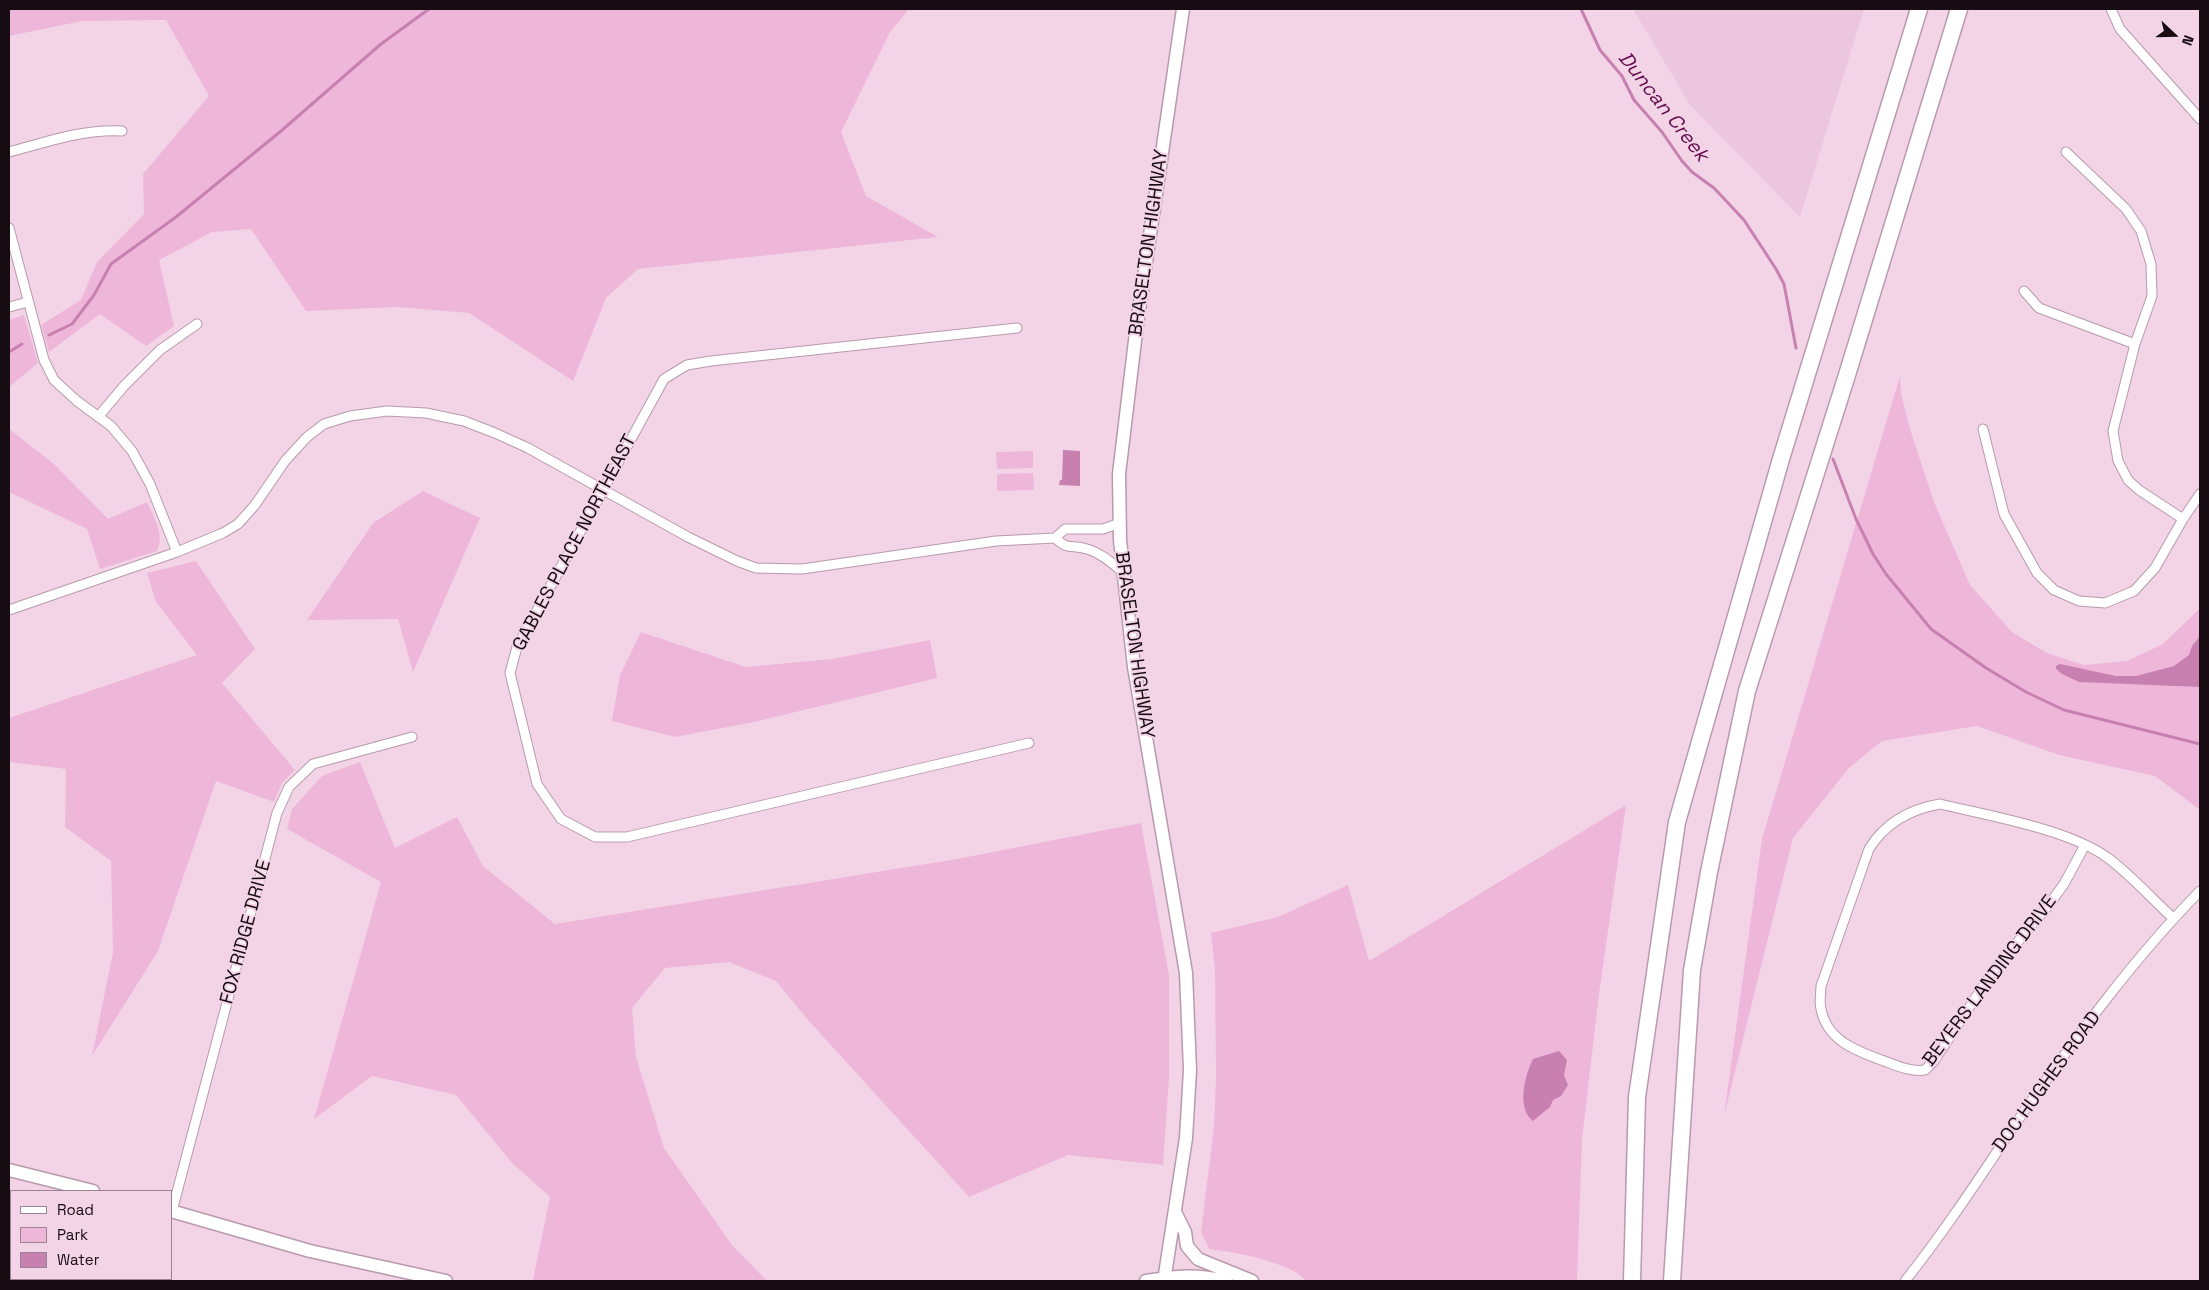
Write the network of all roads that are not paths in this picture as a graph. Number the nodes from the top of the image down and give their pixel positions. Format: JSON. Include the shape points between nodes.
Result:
{"nodes":[{"id":1,"x":1183,"y":9,"type":"edge"},
{"id":2,"x":1920,"y":9,"type":"edge"},
{"id":3,"x":1959,"y":9,"type":"edge"},
{"id":4,"x":2111,"y":9,"type":"edge"},
{"id":5,"x":2200,"y":118,"type":"edge"},
{"id":6,"x":122,"y":131,"type":"dead end"},
{"id":7,"x":9,"y":152,"type":"edge"},
{"id":8,"x":2066,"y":152,"type":"dead end"},
{"id":9,"x":9,"y":228,"type":"edge"},
{"id":10,"x":2024,"y":291,"type":"dead end"},
{"id":11,"x":28,"y":302,"type":"junction"},
{"id":12,"x":9,"y":307,"type":"edge"},
{"id":13,"x":197,"y":324,"type":"dead end"},
{"id":14,"x":1017,"y":328,"type":"dead end"},
{"id":15,"x":2135,"y":344,"type":"junction"},
{"id":16,"x":98,"y":417,"type":"junction"},
{"id":17,"x":1983,"y":429,"type":"dead end"},
{"id":18,"x":602,"y":489,"type":"junction"},
{"id":19,"x":2200,"y":494,"type":"edge"},
{"id":20,"x":2183,"y":519,"type":"junction"},
{"id":21,"x":1120,"y":522,"type":"junction"},
{"id":22,"x":1055,"y":538,"type":"junction"},
{"id":23,"x":177,"y":552,"type":"junction"},
{"id":24,"x":1124,"y":573,"type":"junction"},
{"id":25,"x":9,"y":610,"type":"edge"},
{"id":26,"x":412,"y":737,"type":"dead end"},
{"id":27,"x":1029,"y":743,"type":"dead end"},
{"id":28,"x":2085,"y":845,"type":"junction"},
{"id":29,"x":2200,"y":890,"type":"edge"},
{"id":30,"x":2173,"y":918,"type":"junction"},
{"id":31,"x":9,"y":1170,"type":"edge"},
{"id":32,"x":89,"y":1190,"type":"edge"},
{"id":33,"x":172,"y":1211,"type":"edge"},
{"id":34,"x":1175,"y":1212,"type":"junction"},
{"id":35,"x":1164,"y":1280,"type":"edge"},
{"id":36,"x":446,"y":1281,"type":"edge"},
{"id":37,"x":1146,"y":1281,"type":"edge"},
{"id":38,"x":1226,"y":1281,"type":"edge"},
{"id":39,"x":1252,"y":1281,"type":"edge"},
{"id":40,"x":1632,"y":1281,"type":"edge"},
{"id":41,"x":1672,"y":1281,"type":"edge"},
{"id":42,"x":1905,"y":1281,"type":"edge"}],
"edges":[{"from":1,"to":21,"type":"main road","name":"BRASELTON HIGHWAY","via":[[1128,388],[1119,474]]},
{"from":2,"to":40,"type":"highway","via":[[1781,459],[1677,822],[1637,1097]]},
{"from":3,"to":41,"type":"highway","via":[[1748,691],[1709,872],[1692,970]]},
{"from":4,"to":5,"type":"street","via":[[2120,29]]},
{"from":6,"to":7,"type":"street","via":[[80,132]]},
{"from":8,"to":15,"type":"street","via":[[2126,209],[2141,232],[2151,264],[2152,296]]},
{"from":9,"to":11,"type":"street"},
{"from":10,"to":15,"type":"street","via":[[2039,308]]},
{"from":11,"to":12,"type":"street"},
{"from":11,"to":16,"type":"street","via":[[44,360],[54,380]]},
{"from":13,"to":16,"type":"street","via":[[160,350]]},
{"from":14,"to":18,"type":"street","name":"GABLES PLACE NORTHEAST","via":[[687,364],[664,379]]},
{"from":15,"to":20,"type":"street","via":[[2113,431],[2118,461],[2128,480],[2139,490]]},
{"from":16,"to":23,"type":"street","via":[[111,426],[132,450],[150,484]]},
{"from":17,"to":20,"type":"street","via":[[2004,514],[2037,573],[2054,590],[2078,601],[2105,603],[2134,591],[2155,568]]},
{"from":18,"to":22,"type":"street","via":[[688,537],[756,568],[802,569],[996,541]]},
{"from":18,"to":23,"type":"street","via":[[528,448],[464,421],[387,411],[350,416],[324,424],[307,437],[238,524]]},
{"from":18,"to":27,"type":"street","name":"GABLES PLACE NORTHEAST","via":[[517,647],[510,673],[537,784],[561,819],[595,837],[627,837]]},
{"from":19,"to":20,"type":"street"},
{"from":21,"to":22,"type":"street","via":[[1103,529],[1065,530]]},
{"from":21,"to":24,"type":"main road","name":"BRASELTON HIGHWAY"},
{"from":22,"to":24,"type":"street","via":[[1064,547],[1087,549],[1105,558]]},
{"from":23,"to":25,"type":"street"},
{"from":24,"to":34,"type":"main road","name":"BRASELTON HIGHWAY","via":[[1134,667],[1186,974],[1190,1070],[1186,1138]]},
{"from":26,"to":33,"type":"street","name":"FOX RIDGE DRIVE","via":[[313,764],[289,787],[277,813]]},
{"from":28,"to":28,"type":"street","name":"BEYERS LANDING DRIVE","via":[[2061,835],[1940,804],[1921,807],[1892,823],[1878,834],[1869,848],[1821,986],[1821,1009],[1828,1027],[1853,1050],[1913,1072],[1925,1070],[1993,971],[2064,884]]},
{"from":28,"to":30,"type":"street","name":"BEYERS LANDING DRIVE","via":[[2108,858]]},
{"from":29,"to":30,"type":"street","name":"DOC HUGHES ROAD"},
{"from":30,"to":42,"type":"street","name":"DOC HUGHES ROAD","via":[[2089,1022]]},
{"from":31,"to":32,"type":"main road"},
{"from":33,"to":36,"type":"main road","via":[[310,1251]]},
{"from":34,"to":35,"type":"main road","name":"BRASELTON HIGHWAY"},
{"from":34,"to":39,"type":"main road","via":[[1188,1246],[1198,1258]]},
{"from":35,"to":37,"type":"main road"},
{"from":35,"to":38,"type":"main road","via":[[1204,1276]]}]}
